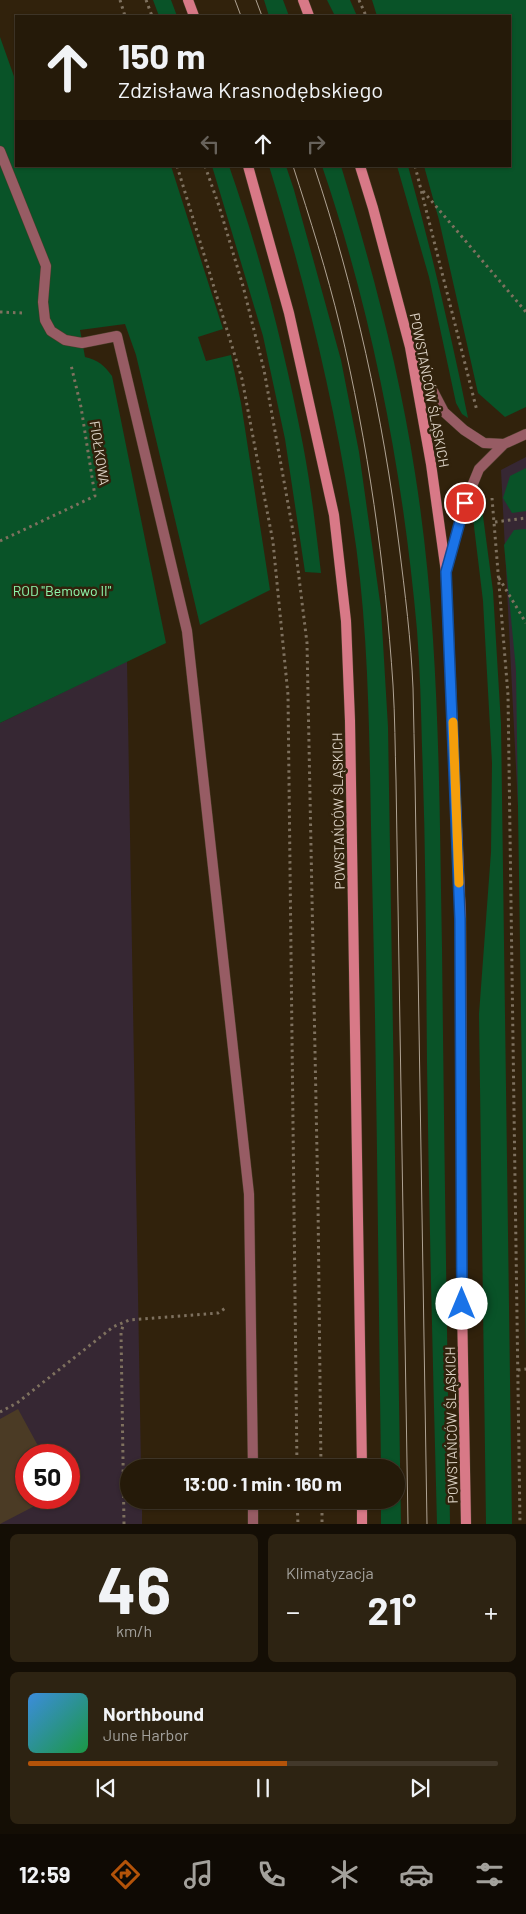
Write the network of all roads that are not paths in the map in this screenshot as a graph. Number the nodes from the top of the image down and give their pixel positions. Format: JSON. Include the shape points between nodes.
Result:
{"nodes":[{"id":1,"x":188,"y":0,"type":"edge"},
{"id":2,"x":303,"y":0,"type":"edge"},
{"id":3,"x":194,"y":15,"type":"edge"},
{"id":4,"x":309,"y":15,"type":"edge"},
{"id":5,"x":0,"y":151,"type":"edge"},
{"id":6,"x":248,"y":167,"type":"edge"},
{"id":7,"x":360,"y":167,"type":"edge"},
{"id":8,"x":410,"y":347,"type":"junction"},
{"id":9,"x":526,"y":434,"type":"edge"},
{"id":10,"x":504,"y":444,"type":"junction"},
{"id":11,"x":446,"y":572,"type":"junction"},
{"id":12,"x":252,"y":1459,"type":"edge"},
{"id":13,"x":362,"y":1459,"type":"edge"},
{"id":14,"x":253,"y":1509,"type":"edge"},
{"id":15,"x":362,"y":1509,"type":"edge"},
{"id":16,"x":253,"y":1524,"type":"edge"},
{"id":17,"x":362,"y":1524,"type":"edge"},
{"id":18,"x":466,"y":1524,"type":"edge"}],
"edges":[{"from":1,"to":3,"type":"main road"},
{"from":2,"to":4,"type":"main road"},
{"from":5,"to":12,"type":"street","via":[[46,266],[43,302],[45,320],[51,331],[65,340],[82,343],[117,336],[187,632],[249,1194]]},
{"from":6,"to":13,"type":"main road","name":"POWSTAŃCÓW ŚLĄSKICH","via":[[289,313],[334,515],[346,621]]},
{"from":7,"to":8,"type":"main road","name":"POWSTAŃCÓW ŚLĄSKICH"},
{"from":8,"to":10,"type":"street","via":[[444,412],[484,443]]},
{"from":8,"to":11,"type":"main road","name":"POWSTAŃCÓW ŚLĄSKICH"},
{"from":9,"to":10,"type":"street"},
{"from":10,"to":11,"type":"street","via":[[480,469],[465,503]]},
{"from":11,"to":18,"type":"main road","name":"POWSTAŃCÓW ŚLĄSKICH","via":[[460,919]]},
{"from":14,"to":16,"type":"street"},
{"from":15,"to":17,"type":"main road"}]}
